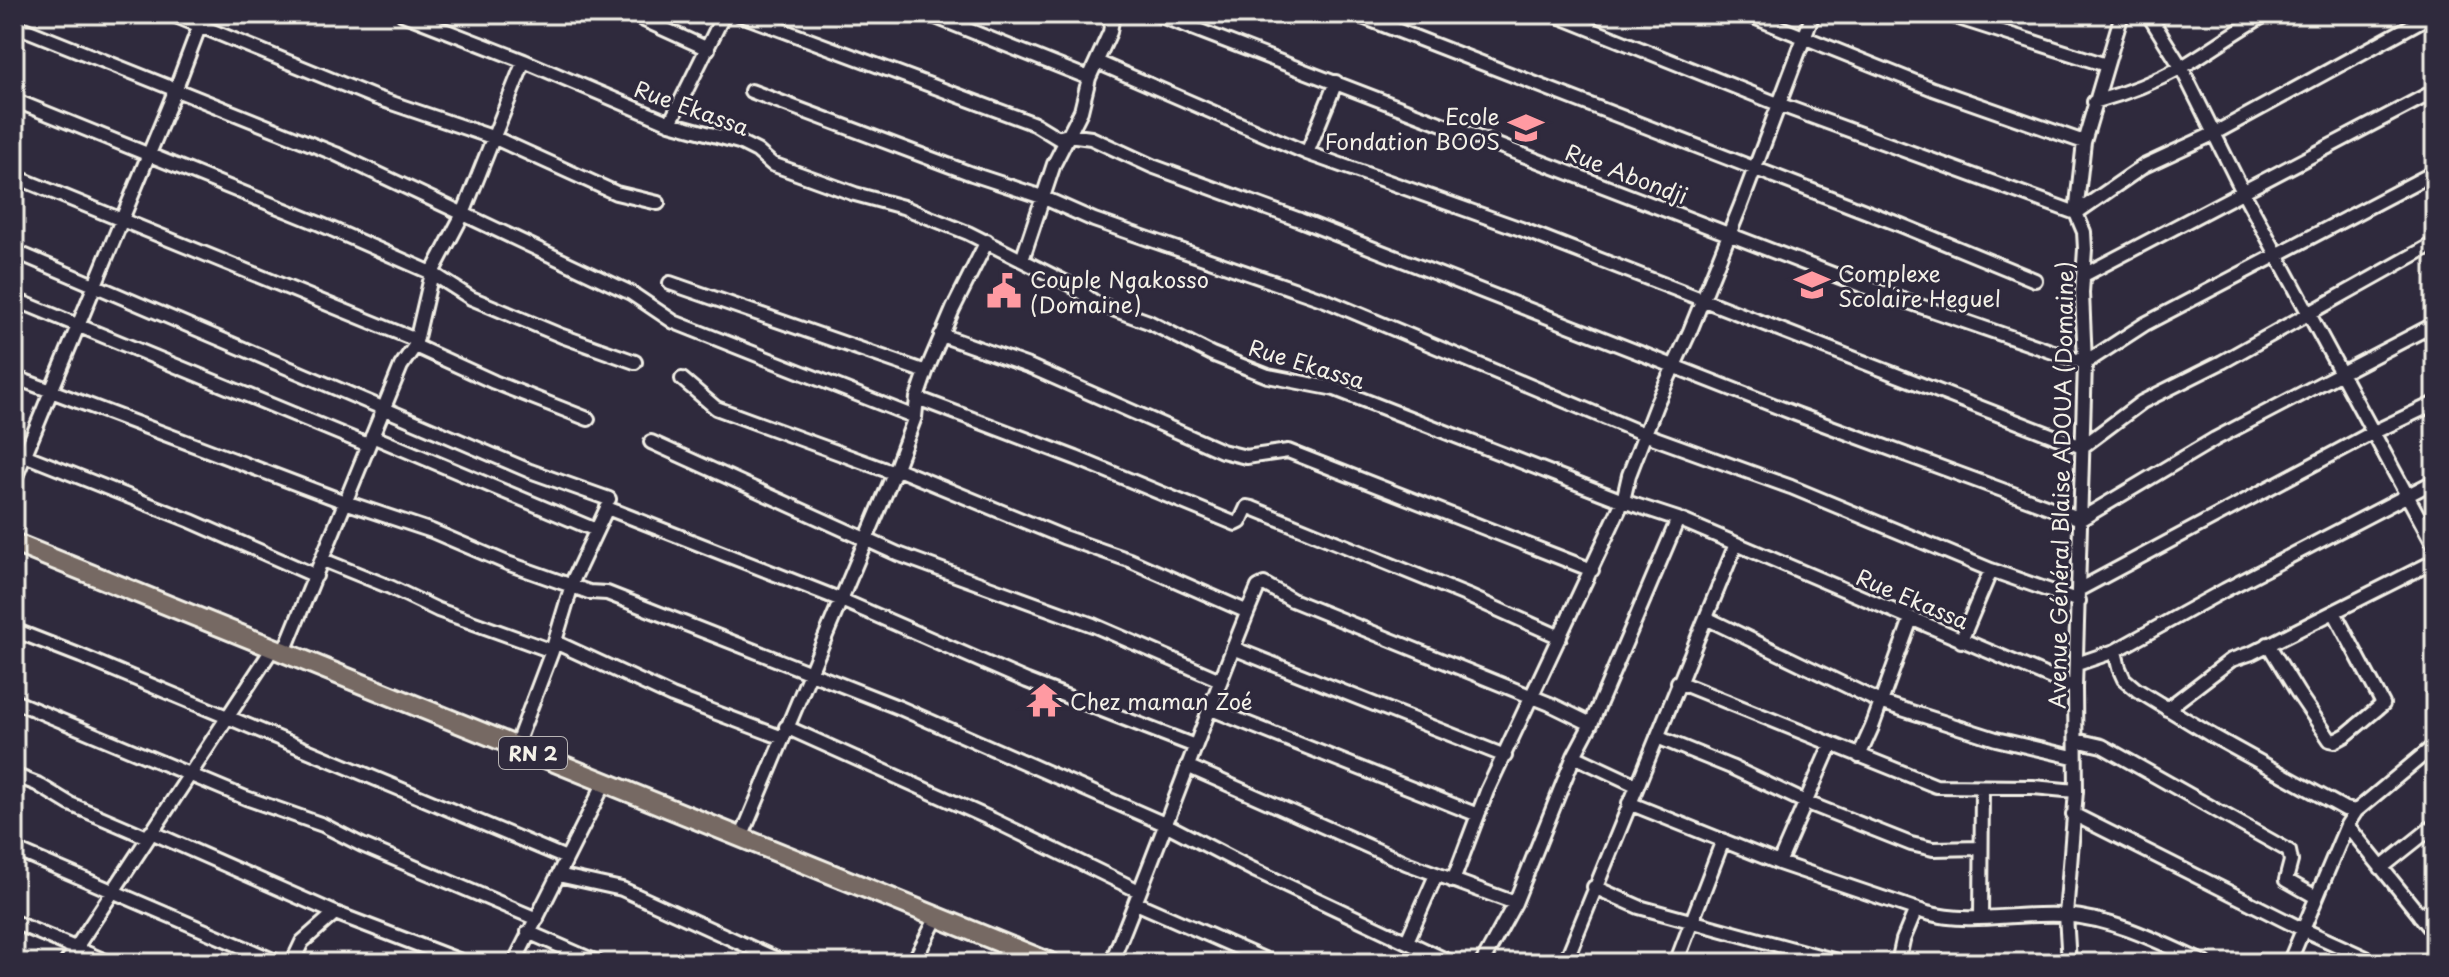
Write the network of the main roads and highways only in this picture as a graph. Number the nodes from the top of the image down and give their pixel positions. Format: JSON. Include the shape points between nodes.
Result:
{"nodes":[{"id":1,"x":14,"y":543,"type":"edge"},
{"id":2,"x":1051,"y":963,"type":"edge"}],
"edges":[{"from":1,"to":2,"type":"highway","number":"RN 2"}]}
